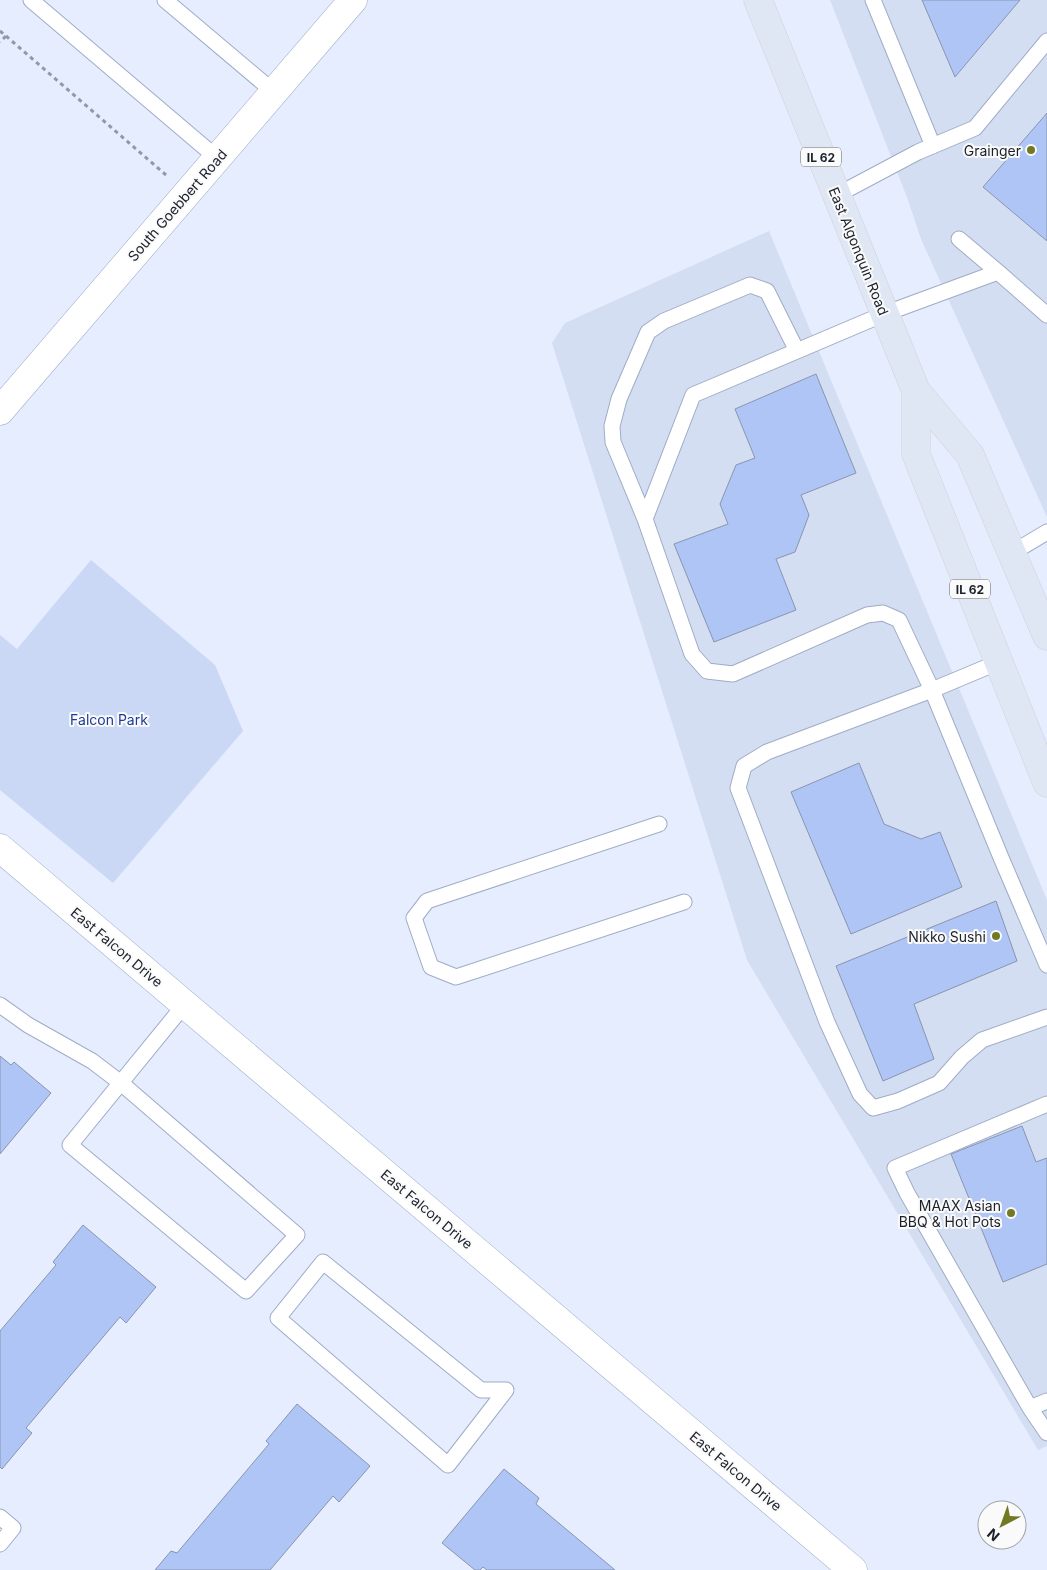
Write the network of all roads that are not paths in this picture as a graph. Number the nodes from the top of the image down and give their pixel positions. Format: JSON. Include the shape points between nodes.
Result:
{"nodes":[{"id":1,"x":32,"y":0,"type":"edge"},
{"id":2,"x":165,"y":0,"type":"edge"},
{"id":3,"x":353,"y":0,"type":"edge"},
{"id":4,"x":758,"y":0,"type":"edge"},
{"id":5,"x":873,"y":0,"type":"edge"},
{"id":6,"x":1047,"y":41,"type":"edge"},
{"id":7,"x":274,"y":92,"type":"junction"},
{"id":8,"x":932,"y":146,"type":"junction"},
{"id":9,"x":217,"y":158,"type":"junction"},
{"id":10,"x":837,"y":195,"type":"junction"},
{"id":11,"x":959,"y":240,"type":"dead end"},
{"id":12,"x":998,"y":272,"type":"junction"},
{"id":13,"x":884,"y":314,"type":"junction"},
{"id":14,"x":1047,"y":315,"type":"edge"},
{"id":15,"x":797,"y":351,"type":"junction"},
{"id":16,"x":916,"y":391,"type":"junction"},
{"id":17,"x":0,"y":411,"type":"edge"},
{"id":18,"x":645,"y":519,"type":"junction"},
{"id":19,"x":1047,"y":532,"type":"edge"},
{"id":20,"x":1012,"y":553,"type":"junction"},
{"id":21,"x":1044,"y":622,"type":"edge"},
{"id":22,"x":999,"y":662,"type":"junction"},
{"id":23,"x":932,"y":690,"type":"junction"},
{"id":24,"x":1047,"y":783,"type":"edge"},
{"id":25,"x":659,"y":824,"type":"dead end"},
{"id":26,"x":0,"y":848,"type":"edge"},
{"id":27,"x":684,"y":902,"type":"dead end"},
{"id":28,"x":1047,"y":965,"type":"edge"},
{"id":29,"x":185,"y":1004,"type":"junction"},
{"id":30,"x":0,"y":1005,"type":"edge"},
{"id":31,"x":1047,"y":1017,"type":"edge"},
{"id":32,"x":121,"y":1083,"type":"junction"},
{"id":33,"x":1047,"y":1104,"type":"edge"},
{"id":34,"x":278,"y":1318,"type":"joint"},
{"id":35,"x":1047,"y":1401,"type":"edge"},
{"id":36,"x":1030,"y":1408,"type":"junction"},
{"id":37,"x":1047,"y":1433,"type":"edge"},
{"id":38,"x":0,"y":1517,"type":"edge"},
{"id":39,"x":0,"y":1544,"type":"edge"},
{"id":40,"x":853,"y":1570,"type":"edge"}],
"edges":[{"from":1,"to":9,"type":"lane"},
{"from":2,"to":7,"type":"lane"},
{"from":3,"to":7,"type":"street","name":"South Goebbert Road"},
{"from":4,"to":10,"type":"main road","name":"East Algonquin Road","number":"IL 62"},
{"from":5,"to":8,"type":"lane"},
{"from":6,"to":8,"type":"lane","via":[[975,128]]},
{"from":7,"to":9,"type":"street","name":"South Goebbert Road"},
{"from":8,"to":10,"type":"lane"},
{"from":9,"to":17,"type":"street","name":"South Goebbert Road"},
{"from":10,"to":13,"type":"main road","name":"East Algonquin Road","number":"IL 62"},
{"from":11,"to":12,"type":"lane"},
{"from":12,"to":13,"type":"lane"},
{"from":12,"to":14,"type":"lane"},
{"from":13,"to":15,"type":"lane"},
{"from":13,"to":16,"type":"main road","name":"East Algonquin Road","number":"IL 62"},
{"from":15,"to":18,"type":"lane","via":[[693,395]]},
{"from":15,"to":18,"type":"lane","via":[[767,291],[750,285],[664,321],[648,332],[619,399],[612,426],[613,442]]},
{"from":16,"to":20,"type":"main road","name":"East Algonquin Road","number":"IL 62","via":[[970,455]]},
{"from":16,"to":22,"type":"main road","name":"East Algonquin Road","number":"IL 62","via":[[916,454]]},
{"from":18,"to":23,"type":"lane","via":[[692,654],[708,671],[733,674],[867,615],[883,613],[899,620]]},
{"from":19,"to":20,"type":"lane"},
{"from":20,"to":21,"type":"main road","name":"East Algonquin Road","number":"IL 62"},
{"from":22,"to":23,"type":"lane"},
{"from":22,"to":24,"type":"main road","name":"East Algonquin Road","number":"IL 62"},
{"from":23,"to":28,"type":"lane"},
{"from":23,"to":31,"type":"lane","via":[[767,752],[744,766],[738,788],[827,1022],[860,1094],[873,1108],[939,1083],[982,1040]]},
{"from":25,"to":27,"type":"lane","via":[[427,901],[414,918],[431,968],[456,977]]},
{"from":26,"to":29,"type":"street","name":"East Falcon Drive"},
{"from":29,"to":32,"type":"lane"},
{"from":29,"to":40,"type":"street","name":"East Falcon Drive"},
{"from":30,"to":32,"type":"lane","via":[[28,1025],[92,1061]]},
{"from":32,"to":32,"type":"lane","via":[[70,1145],[246,1291],[297,1235]]},
{"from":33,"to":36,"type":"lane","via":[[895,1168]]},
{"from":34,"to":34,"type":"lane","via":[[448,1465],[506,1390],[481,1390],[323,1262]]},
{"from":35,"to":36,"type":"lane"},
{"from":36,"to":37,"type":"lane"},
{"from":38,"to":39,"type":"lane","via":[[13,1528]]}]}
